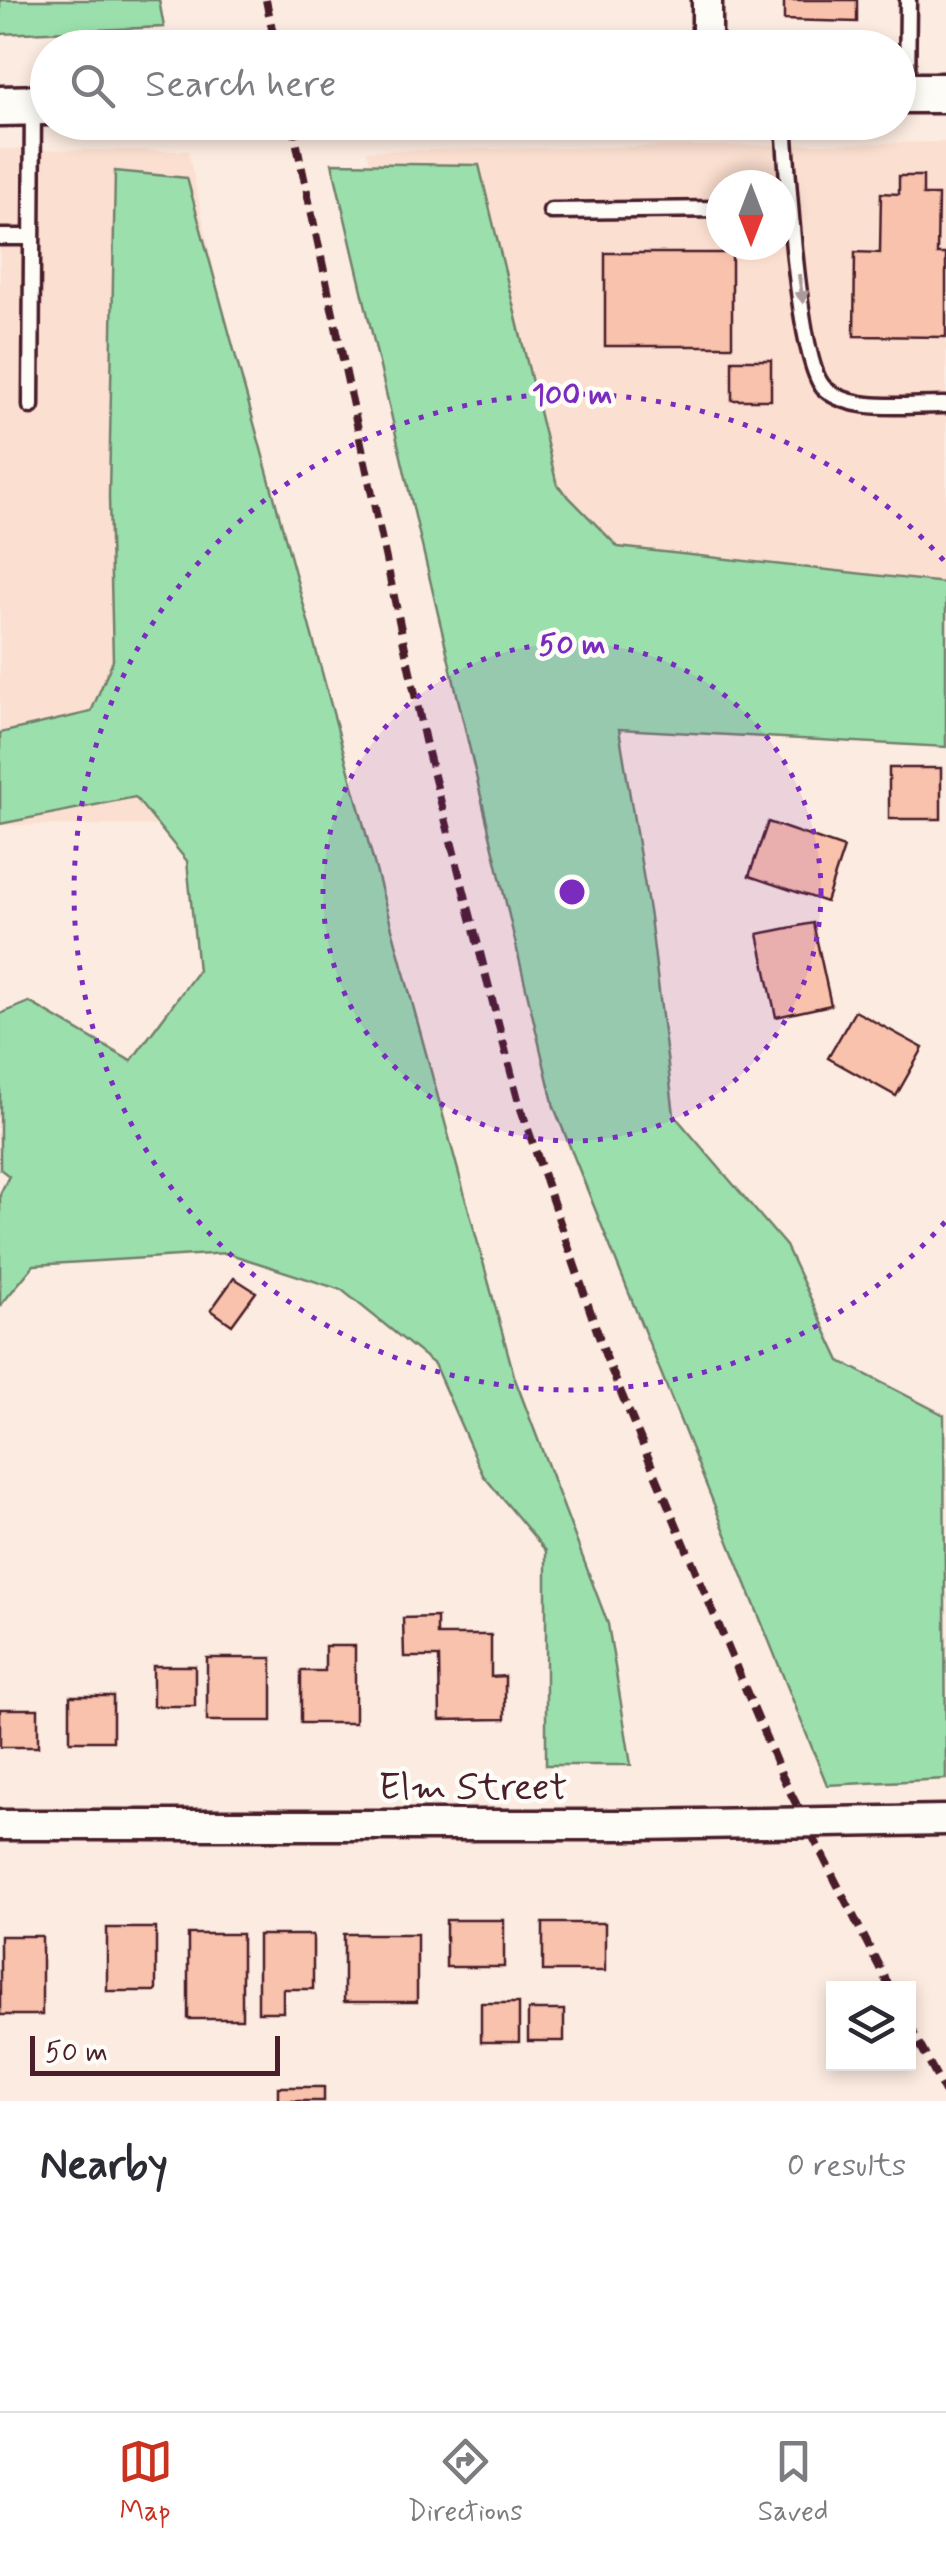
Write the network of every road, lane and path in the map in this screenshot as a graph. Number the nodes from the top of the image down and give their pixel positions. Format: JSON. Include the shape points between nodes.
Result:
{"nodes":[{"id":1,"x":707,"y":0,"type":"edge"},
{"id":2,"x":908,"y":0,"type":"edge"},
{"id":3,"x":707,"y":30,"type":"edge"},
{"id":4,"x":906,"y":30,"type":"edge"},
{"id":5,"x":916,"y":93,"type":"edge"},
{"id":6,"x":946,"y":93,"type":"edge"},
{"id":7,"x":27,"y":105,"type":"edge"},
{"id":8,"x":784,"y":140,"type":"edge"},
{"id":9,"x":785,"y":170,"type":"edge"},
{"id":10,"x":706,"y":209,"type":"edge"},
{"id":11,"x":551,"y":211,"type":"dead end"},
{"id":12,"x":0,"y":237,"type":"edge"},
{"id":13,"x":31,"y":237,"type":"junction"},
{"id":14,"x":793,"y":260,"type":"edge"},
{"id":15,"x":946,"y":404,"type":"edge"},
{"id":16,"x":32,"y":406,"type":"dead end"},
{"id":17,"x":946,"y":1820,"type":"edge"},
{"id":18,"x":0,"y":1825,"type":"edge"}],
"edges":[{"from":1,"to":3,"type":"street"},
{"from":2,"to":4,"type":"lane"},
{"from":5,"to":6,"type":"main road"},
{"from":7,"to":13,"type":"lane"},
{"from":8,"to":9,"type":"lane"},
{"from":10,"to":11,"type":"lane"},
{"from":12,"to":13,"type":"lane"},
{"from":13,"to":16,"type":"lane"},
{"from":14,"to":15,"type":"lane","one_way":true,"via":[[810,364],[824,389],[859,404]]},
{"from":17,"to":18,"type":"street","name":"Elm Street","bridge":true}]}
